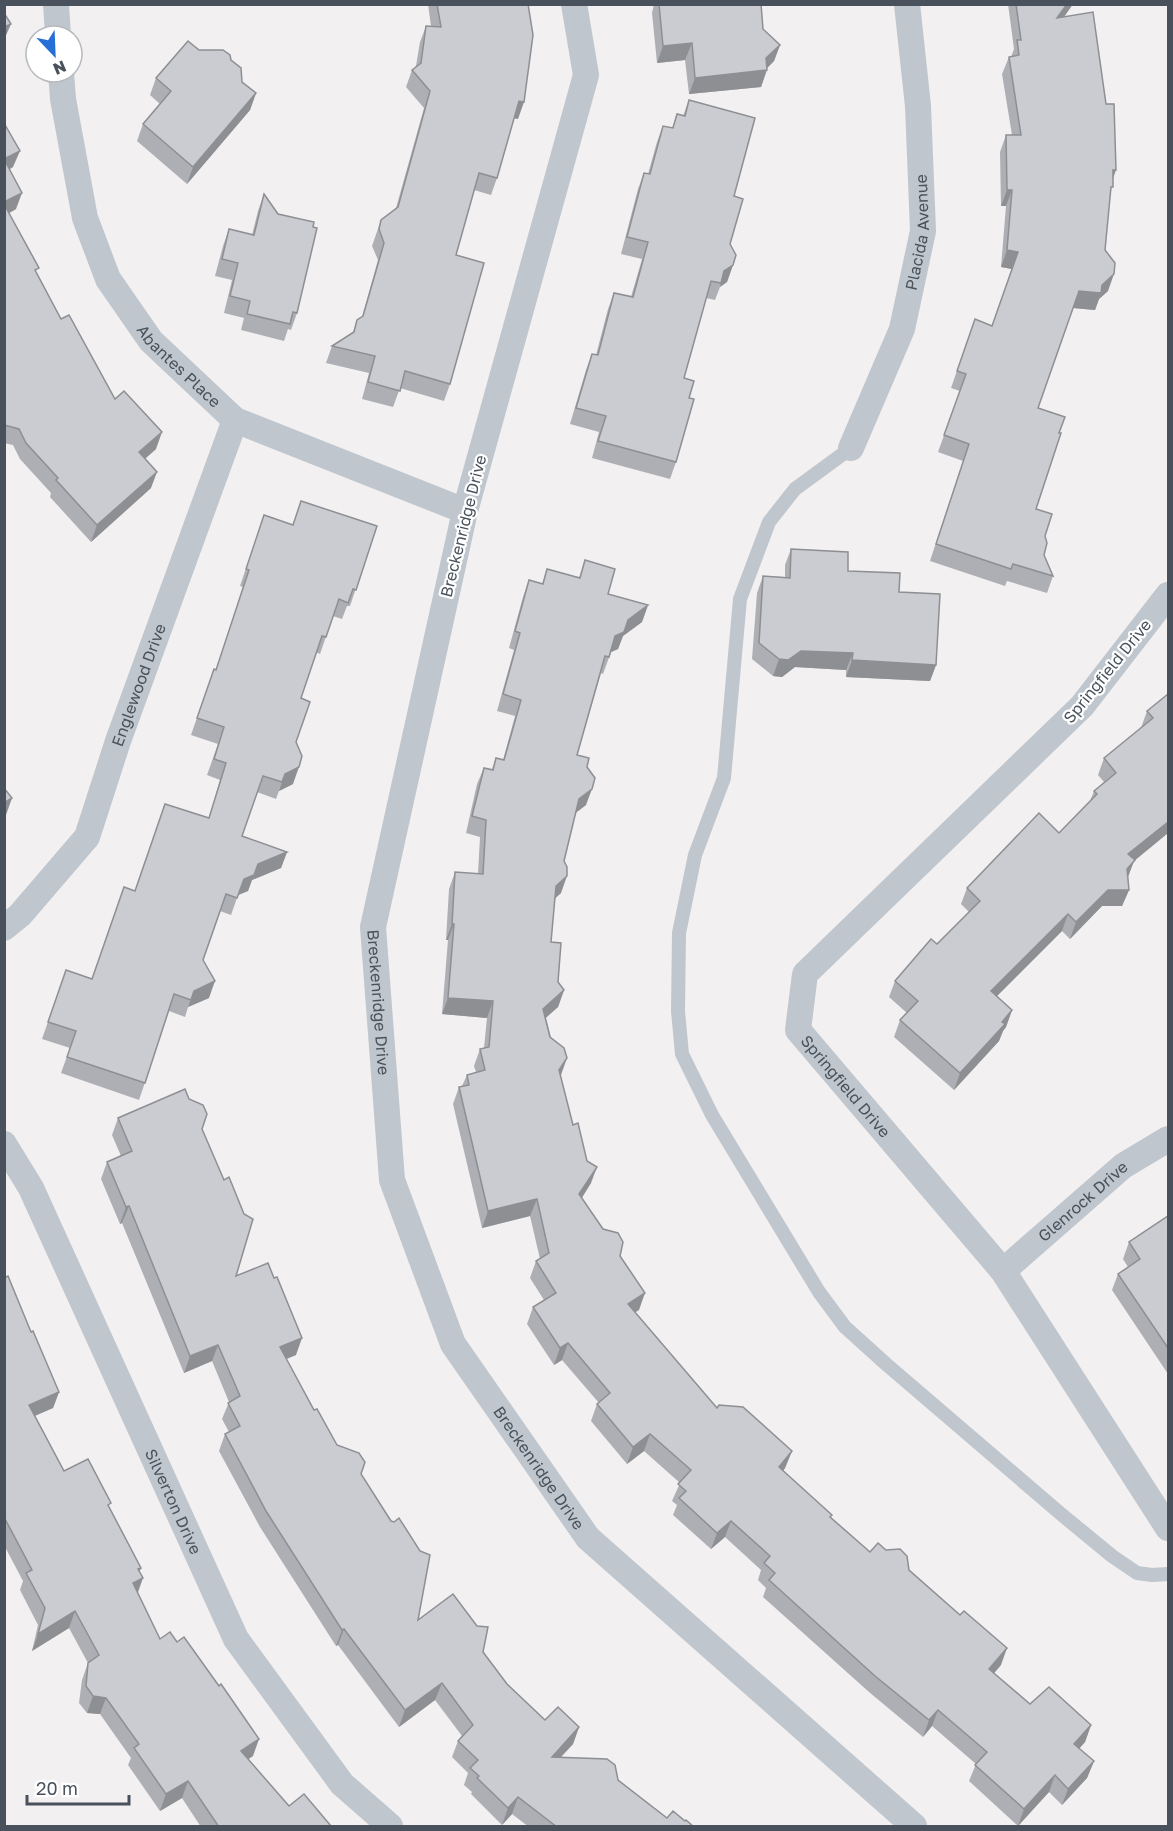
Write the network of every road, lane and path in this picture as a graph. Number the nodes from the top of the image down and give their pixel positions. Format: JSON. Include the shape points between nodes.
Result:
{"nodes":[{"id":1,"x":56,"y":4,"type":"edge"},
{"id":2,"x":574,"y":4,"type":"edge"},
{"id":3,"x":906,"y":4,"type":"edge"},
{"id":4,"x":57,"y":24,"type":"edge"},
{"id":5,"x":62,"y":84,"type":"edge"},
{"id":6,"x":235,"y":420,"type":"junction"},
{"id":7,"x":851,"y":448,"type":"joint"},
{"id":8,"x":465,"y":511,"type":"junction"},
{"id":9,"x":1168,"y":595,"type":"edge"},
{"id":10,"x":4,"y":928,"type":"edge"},
{"id":11,"x":1168,"y":1139,"type":"edge"},
{"id":12,"x":4,"y":1144,"type":"edge"},
{"id":13,"x":1003,"y":1271,"type":"junction"},
{"id":14,"x":1168,"y":1528,"type":"edge"},
{"id":15,"x":1168,"y":1574,"type":"edge"},
{"id":16,"x":390,"y":1827,"type":"edge"},
{"id":17,"x":914,"y":1827,"type":"edge"}],
"edges":[{"from":1,"to":4,"type":"street"},
{"from":2,"to":8,"type":"street","name":"Breckenridge Drive","via":[[586,75]]},
{"from":3,"to":7,"type":"street","name":"Placida Avenue","via":[[918,106],[923,231],[902,328]]},
{"from":5,"to":6,"type":"street","name":"Abantes Place","via":[[85,219],[108,279],[151,341]]},
{"from":6,"to":8,"type":"street","name":"Abantes Place"},
{"from":6,"to":10,"type":"street","name":"Englewood Drive","via":[[87,837],[20,915]]},
{"from":7,"to":15,"type":"lane","via":[[795,489],[769,522],[740,599],[724,778],[695,855],[680,933],[678,1011],[682,1054],[712,1115],[819,1292],[845,1327],[1112,1556],[1137,1573]]},
{"from":8,"to":17,"type":"street","name":"Breckenridge Drive","via":[[373,927],[392,1180],[453,1344],[588,1538]]},
{"from":9,"to":13,"type":"street","name":"Springfield Drive","via":[[1082,706],[805,974],[798,1030]]},
{"from":11,"to":13,"type":"street","name":"Glenrock Drive","via":[[1123,1166]]},
{"from":12,"to":16,"type":"street","name":"Silverton Drive","via":[[31,1188],[236,1640],[342,1784]]},
{"from":13,"to":14,"type":"street","name":"Springfield Drive"}]}
